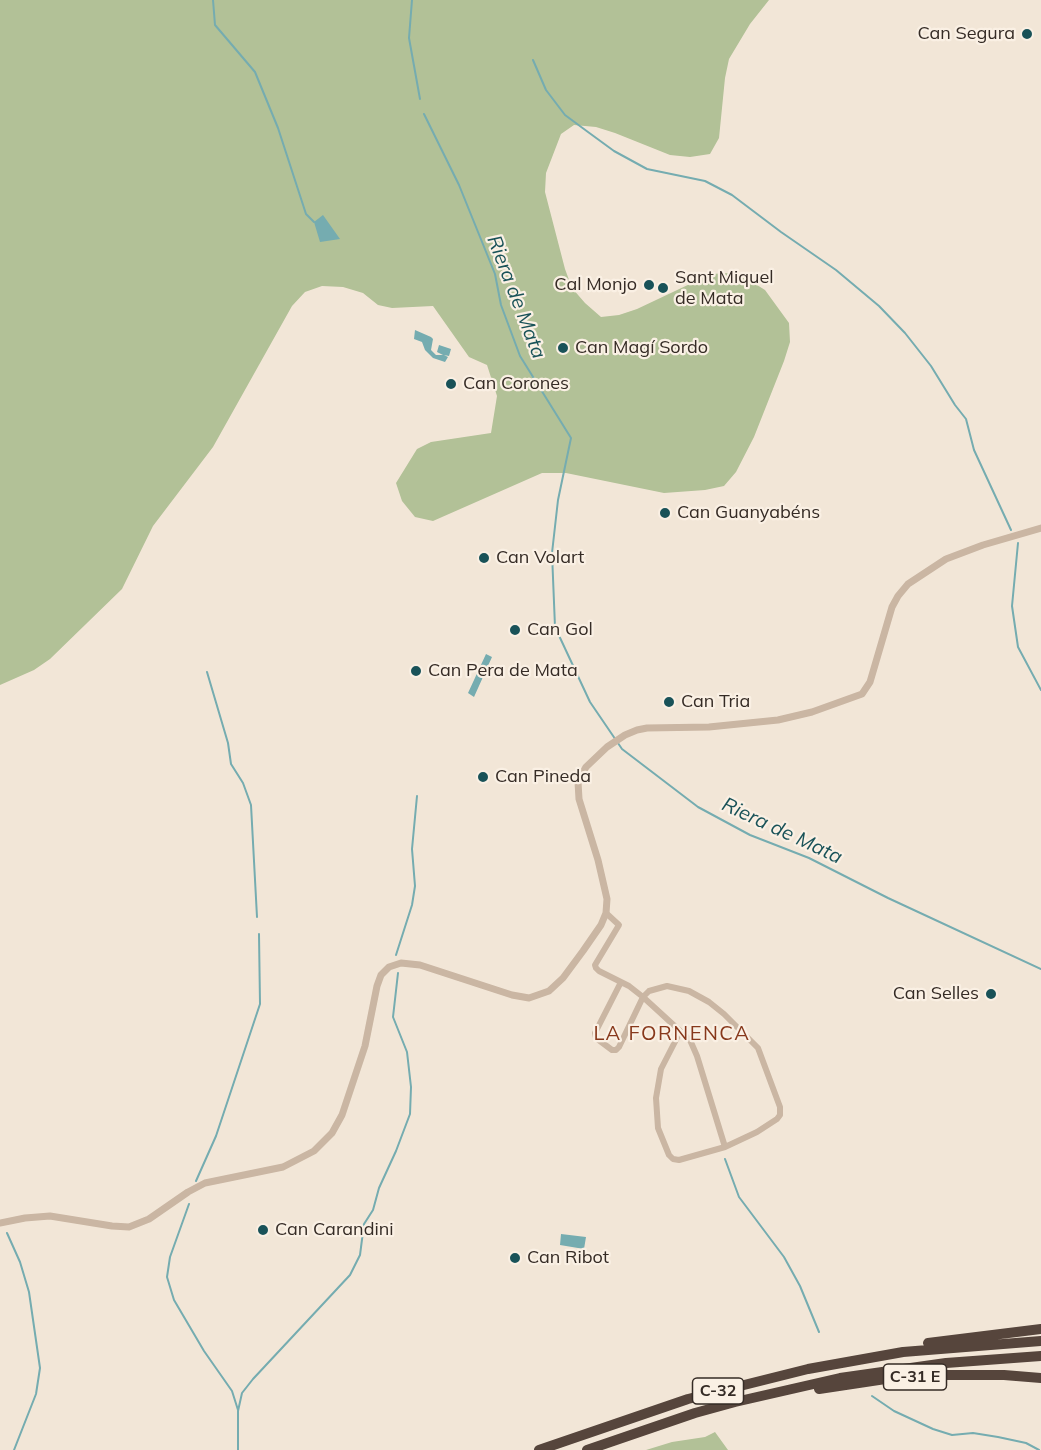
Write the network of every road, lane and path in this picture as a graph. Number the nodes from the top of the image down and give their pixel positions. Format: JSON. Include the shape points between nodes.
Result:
{"nodes":[{"id":1,"x":1041,"y":528,"type":"edge"},
{"id":2,"x":606,"y":913,"type":"junction"},
{"id":3,"x":621,"y":982,"type":"junction"},
{"id":4,"x":643,"y":997,"type":"junction"},
{"id":5,"x":680,"y":1032,"type":"junction"},
{"id":6,"x":725,"y":1148,"type":"junction"},
{"id":7,"x":0,"y":1223,"type":"edge"},
{"id":8,"x":1041,"y":1329,"type":"edge"},
{"id":9,"x":1041,"y":1341,"type":"edge"},
{"id":10,"x":903,"y":1352,"type":"junction"},
{"id":11,"x":1041,"y":1356,"type":"edge"},
{"id":12,"x":1041,"y":1378,"type":"edge"},
{"id":13,"x":789,"y":1389,"type":"junction"},
{"id":14,"x":589,"y":1449,"type":"edge"},
{"id":15,"x":539,"y":1450,"type":"edge"}],
"edges":[{"from":1,"to":2,"type":"street","via":[[946,559],[908,584],[892,608],[870,682],[862,694],[778,720],[709,728],[646,728],[607,747],[586,767],[578,782],[579,799],[607,899]]},
{"from":2,"to":3,"type":"street","via":[[619,925],[596,968]]},
{"from":2,"to":7,"type":"street","via":[[563,978],[549,992],[538,996],[512,995],[412,964],[388,967],[377,986],[365,1046],[342,1115],[323,1142],[293,1163],[205,1184],[129,1227],[50,1216]]},
{"from":3,"to":4,"type":"street"},
{"from":3,"to":4,"type":"street","via":[[595,1034],[612,1050],[619,1047]]},
{"from":4,"to":5,"type":"street"},
{"from":4,"to":6,"type":"street","via":[[667,986],[689,991],[724,1014],[758,1048],[780,1115]]},
{"from":5,"to":6,"type":"street","via":[[694,1047]]},
{"from":5,"to":6,"type":"street","via":[[661,1069],[656,1098],[658,1128],[666,1149],[672,1159],[679,1160]]},
{"from":8,"to":10,"type":"highway","number":"C-31 E","via":[[914,1344]]},
{"from":9,"to":10,"type":"highway","number":"C-32"},
{"from":10,"to":15,"type":"highway","number":"C-32","via":[[731,1387]]},
{"from":11,"to":13,"type":"highway","number":"C-32","via":[[894,1369]]},
{"from":12,"to":13,"type":"highway","number":"C-31 E","via":[[931,1375]]},
{"from":13,"to":14,"type":"highway","number":"C-32","via":[[695,1413]]}]}
